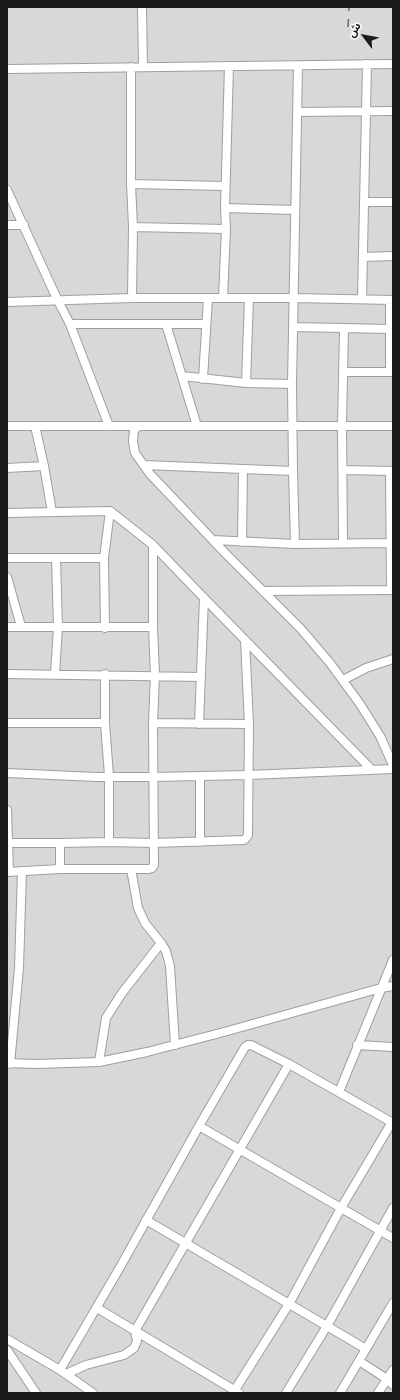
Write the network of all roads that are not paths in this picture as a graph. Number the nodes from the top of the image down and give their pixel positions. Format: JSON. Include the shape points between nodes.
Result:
{"nodes":[{"id":1,"x":142,"y":7,"type":"edge"},
{"id":2,"x":367,"y":64,"type":"junction"},
{"id":3,"x":393,"y":64,"type":"edge"},
{"id":4,"x":229,"y":66,"type":"junction"},
{"id":5,"x":298,"y":66,"type":"junction"},
{"id":6,"x":143,"y":67,"type":"junction"},
{"id":7,"x":131,"y":68,"type":"junction"},
{"id":8,"x":7,"y":69,"type":"edge"},
{"id":9,"x":366,"y":111,"type":"junction"},
{"id":10,"x":393,"y":111,"type":"edge"},
{"id":11,"x":297,"y":112,"type":"junction"},
{"id":12,"x":131,"y":184,"type":"junction"},
{"id":13,"x":225,"y":186,"type":"junction"},
{"id":14,"x":7,"y":190,"type":"edge"},
{"id":15,"x":365,"y":202,"type":"junction"},
{"id":16,"x":393,"y":202,"type":"edge"},
{"id":17,"x":225,"y":208,"type":"junction"},
{"id":18,"x":295,"y":210,"type":"junction"},
{"id":19,"x":24,"y":225,"type":"junction"},
{"id":20,"x":7,"y":226,"type":"edge"},
{"id":21,"x":133,"y":226,"type":"junction"},
{"id":22,"x":226,"y":229,"type":"junction"},
{"id":23,"x":363,"y":256,"type":"junction"},
{"id":24,"x":393,"y":256,"type":"edge"},
{"id":25,"x":132,"y":298,"type":"junction"},
{"id":26,"x":208,"y":298,"type":"junction"},
{"id":27,"x":223,"y":298,"type":"junction"},
{"id":28,"x":249,"y":298,"type":"junction"},
{"id":29,"x":294,"y":298,"type":"junction"},
{"id":30,"x":362,"y":299,"type":"junction"},
{"id":31,"x":392,"y":300,"type":"edge"},
{"id":32,"x":58,"y":301,"type":"junction"},
{"id":33,"x":7,"y":302,"type":"edge"},
{"id":34,"x":70,"y":324,"type":"junction"},
{"id":35,"x":166,"y":324,"type":"junction"},
{"id":36,"x":206,"y":324,"type":"junction"},
{"id":37,"x":293,"y":327,"type":"junction"},
{"id":38,"x":344,"y":328,"type":"junction"},
{"id":39,"x":390,"y":329,"type":"junction"},
{"id":40,"x":343,"y":372,"type":"junction"},
{"id":41,"x":392,"y":372,"type":"edge"},
{"id":42,"x":182,"y":376,"type":"junction"},
{"id":43,"x":203,"y":379,"type":"junction"},
{"id":44,"x":246,"y":383,"type":"junction"},
{"id":45,"x":292,"y":384,"type":"junction"},
{"id":46,"x":7,"y":426,"type":"edge"},
{"id":47,"x":35,"y":426,"type":"junction"},
{"id":48,"x":109,"y":426,"type":"junction"},
{"id":49,"x":139,"y":426,"type":"junction"},
{"id":50,"x":197,"y":426,"type":"junction"},
{"id":51,"x":292,"y":426,"type":"junction"},
{"id":52,"x":342,"y":426,"type":"junction"},
{"id":53,"x":393,"y":426,"type":"edge"},
{"id":54,"x":144,"y":465,"type":"junction"},
{"id":55,"x":44,"y":466,"type":"junction"},
{"id":56,"x":7,"y":468,"type":"edge"},
{"id":57,"x":243,"y":469,"type":"junction"},
{"id":58,"x":292,"y":470,"type":"junction"},
{"id":59,"x":343,"y":470,"type":"junction"},
{"id":60,"x":392,"y":471,"type":"edge"},
{"id":61,"x":110,"y":511,"type":"junction"},
{"id":62,"x":52,"y":512,"type":"junction"},
{"id":63,"x":7,"y":513,"type":"edge"},
{"id":64,"x":213,"y":540,"type":"junction"},
{"id":65,"x":242,"y":542,"type":"junction"},
{"id":66,"x":343,"y":543,"type":"junction"},
{"id":67,"x":390,"y":543,"type":"junction"},
{"id":68,"x":295,"y":544,"type":"junction"},
{"id":69,"x":153,"y":545,"type":"junction"},
{"id":70,"x":7,"y":558,"type":"edge"},
{"id":71,"x":56,"y":558,"type":"junction"},
{"id":72,"x":104,"y":558,"type":"junction"},
{"id":73,"x":7,"y":577,"type":"edge"},
{"id":74,"x":392,"y":590,"type":"edge"},
{"id":75,"x":263,"y":591,"type":"junction"},
{"id":76,"x":204,"y":598,"type":"junction"},
{"id":77,"x":7,"y":626,"type":"edge"},
{"id":78,"x":22,"y":626,"type":"junction"},
{"id":79,"x":58,"y":627,"type":"junction"},
{"id":80,"x":105,"y":628,"type":"junction"},
{"id":81,"x":153,"y":628,"type":"junction"},
{"id":82,"x":245,"y":640,"type":"junction"},
{"id":83,"x":393,"y":659,"type":"edge"},
{"id":84,"x":7,"y":674,"type":"edge"},
{"id":85,"x":55,"y":674,"type":"junction"},
{"id":86,"x":105,"y":674,"type":"junction"},
{"id":87,"x":155,"y":675,"type":"junction"},
{"id":88,"x":201,"y":677,"type":"junction"},
{"id":89,"x":343,"y":680,"type":"junction"},
{"id":90,"x":7,"y":723,"type":"edge"},
{"id":91,"x":105,"y":723,"type":"junction"},
{"id":92,"x":153,"y":723,"type":"junction"},
{"id":93,"x":199,"y":724,"type":"junction"},
{"id":94,"x":249,"y":724,"type":"junction"},
{"id":95,"x":393,"y":765,"type":"edge"},
{"id":96,"x":393,"y":769,"type":"edge"},
{"id":97,"x":372,"y":770,"type":"junction"},
{"id":98,"x":7,"y":773,"type":"edge"},
{"id":99,"x":248,"y":775,"type":"junction"},
{"id":100,"x":109,"y":776,"type":"junction"},
{"id":101,"x":200,"y":776,"type":"junction"},
{"id":102,"x":153,"y":777,"type":"junction"},
{"id":103,"x":7,"y":810,"type":"edge"},
{"id":104,"x":109,"y":842,"type":"junction"},
{"id":105,"x":200,"y":842,"type":"junction"},
{"id":106,"x":154,"y":843,"type":"junction"},
{"id":107,"x":60,"y":844,"type":"junction"},
{"id":108,"x":8,"y":845,"type":"edge"},
{"id":109,"x":60,"y":869,"type":"junction"},
{"id":110,"x":131,"y":869,"type":"junction"},
{"id":111,"x":8,"y":872,"type":"edge"},
{"id":112,"x":22,"y":872,"type":"junction"},
{"id":113,"x":161,"y":943,"type":"junction"},
{"id":114,"x":393,"y":960,"type":"edge"},
{"id":115,"x":393,"y":986,"type":"edge"},
{"id":116,"x":381,"y":988,"type":"junction"},
{"id":117,"x":175,"y":1045,"type":"junction"},
{"id":118,"x":357,"y":1045,"type":"junction"},
{"id":119,"x":393,"y":1047,"type":"edge"},
{"id":120,"x":99,"y":1062,"type":"junction"},
{"id":121,"x":9,"y":1064,"type":"edge"},
{"id":122,"x":289,"y":1064,"type":"junction"},
{"id":123,"x":339,"y":1092,"type":"junction"},
{"id":124,"x":392,"y":1123,"type":"edge"},
{"id":125,"x":198,"y":1126,"type":"junction"},
{"id":126,"x":239,"y":1149,"type":"junction"},
{"id":127,"x":341,"y":1208,"type":"junction"},
{"id":128,"x":393,"y":1208,"type":"edge"},
{"id":129,"x":146,"y":1220,"type":"junction"},
{"id":130,"x":380,"y":1231,"type":"junction"},
{"id":131,"x":393,"y":1238,"type":"edge"},
{"id":132,"x":185,"y":1243,"type":"junction"},
{"id":133,"x":393,"y":1303,"type":"edge"},
{"id":134,"x":290,"y":1304,"type":"junction"},
{"id":135,"x":97,"y":1308,"type":"junction"},
{"id":136,"x":327,"y":1326,"type":"junction"},
{"id":137,"x":135,"y":1331,"type":"junction"},
{"id":138,"x":7,"y":1339,"type":"edge"},
{"id":139,"x":366,"y":1349,"type":"junction"},
{"id":140,"x":7,"y":1350,"type":"edge"},
{"id":141,"x":359,"y":1361,"type":"junction"},
{"id":142,"x":393,"y":1370,"type":"edge"},
{"id":143,"x":63,"y":1372,"type":"junction"},
{"id":144,"x":390,"y":1382,"type":"edge"},
{"id":145,"x":235,"y":1392,"type":"edge"},
{"id":146,"x":36,"y":1393,"type":"edge"},
{"id":147,"x":93,"y":1393,"type":"edge"},
{"id":148,"x":286,"y":1393,"type":"edge"},
{"id":149,"x":340,"y":1393,"type":"edge"},
{"id":150,"x":378,"y":1393,"type":"edge"}],
"edges":[{"from":1,"to":6,"type":"street"},
{"from":2,"to":3,"type":"street"},
{"from":2,"to":5,"type":"street"},
{"from":2,"to":9,"type":"street"},
{"from":4,"to":5,"type":"street"},
{"from":4,"to":6,"type":"street"},
{"from":4,"to":13,"type":"street"},
{"from":5,"to":11,"type":"street"},
{"from":6,"to":7,"type":"street"},
{"from":7,"to":8,"type":"street"},
{"from":7,"to":12,"type":"street"},
{"from":9,"to":10,"type":"street"},
{"from":9,"to":11,"type":"street"},
{"from":9,"to":15,"type":"street"},
{"from":11,"to":18,"type":"street"},
{"from":12,"to":13,"type":"street"},
{"from":12,"to":21,"type":"street"},
{"from":13,"to":17,"type":"street"},
{"from":14,"to":19,"type":"street"},
{"from":15,"to":16,"type":"street"},
{"from":15,"to":23,"type":"street"},
{"from":17,"to":18,"type":"street"},
{"from":17,"to":22,"type":"street"},
{"from":18,"to":29,"type":"street"},
{"from":19,"to":20,"type":"street"},
{"from":19,"to":32,"type":"street"},
{"from":21,"to":22,"type":"street"},
{"from":21,"to":25,"type":"street"},
{"from":22,"to":27,"type":"street"},
{"from":23,"to":24,"type":"street"},
{"from":23,"to":30,"type":"street"},
{"from":25,"to":26,"type":"street"},
{"from":25,"to":32,"type":"street"},
{"from":26,"to":27,"type":"street"},
{"from":26,"to":36,"type":"street"},
{"from":27,"to":28,"type":"street"},
{"from":28,"to":29,"type":"street"},
{"from":28,"to":44,"type":"street"},
{"from":29,"to":30,"type":"street"},
{"from":29,"to":37,"type":"street"},
{"from":30,"to":31,"type":"street"},
{"from":31,"to":39,"type":"street"},
{"from":32,"to":33,"type":"street"},
{"from":32,"to":34,"type":"street"},
{"from":34,"to":35,"type":"street"},
{"from":34,"to":48,"type":"street"},
{"from":35,"to":36,"type":"street"},
{"from":35,"to":42,"type":"street"},
{"from":36,"to":43,"type":"street"},
{"from":37,"to":38,"type":"street"},
{"from":37,"to":45,"type":"street"},
{"from":38,"to":39,"type":"street"},
{"from":38,"to":40,"type":"street"},
{"from":39,"to":41,"type":"street"},
{"from":40,"to":41,"type":"street"},
{"from":40,"to":52,"type":"street"},
{"from":42,"to":43,"type":"street"},
{"from":42,"to":50,"type":"street"},
{"from":43,"to":44,"type":"street"},
{"from":44,"to":45,"type":"street"},
{"from":45,"to":51,"type":"street"},
{"from":46,"to":47,"type":"street"},
{"from":47,"to":48,"type":"street"},
{"from":47,"to":55,"type":"street"},
{"from":48,"to":49,"type":"street"},
{"from":49,"to":50,"type":"street"},
{"from":49,"to":54,"type":"street","via":[[134,430],[133,441],[135,453]]},
{"from":50,"to":51,"type":"street"},
{"from":51,"to":52,"type":"street"},
{"from":51,"to":58,"type":"street"},
{"from":52,"to":53,"type":"street"},
{"from":52,"to":59,"type":"street"},
{"from":54,"to":57,"type":"street"},
{"from":54,"to":64,"type":"street"},
{"from":55,"to":56,"type":"street"},
{"from":55,"to":62,"type":"street"},
{"from":57,"to":58,"type":"street"},
{"from":57,"to":65,"type":"street"},
{"from":58,"to":68,"type":"street"},
{"from":59,"to":60,"type":"street"},
{"from":59,"to":66,"type":"street"},
{"from":60,"to":67,"type":"street"},
{"from":61,"to":62,"type":"street"},
{"from":61,"to":69,"type":"street"},
{"from":61,"to":72,"type":"street"},
{"from":62,"to":63,"type":"street"},
{"from":64,"to":65,"type":"street"},
{"from":64,"to":75,"type":"street"},
{"from":65,"to":68,"type":"street"},
{"from":66,"to":67,"type":"street"},
{"from":66,"to":68,"type":"street"},
{"from":67,"to":74,"type":"street"},
{"from":69,"to":76,"type":"street"},
{"from":69,"to":81,"type":"street"},
{"from":70,"to":71,"type":"street"},
{"from":71,"to":72,"type":"street"},
{"from":71,"to":79,"type":"street"},
{"from":72,"to":80,"type":"street"},
{"from":73,"to":78,"type":"street"},
{"from":74,"to":75,"type":"street"},
{"from":75,"to":89,"type":"street","via":[[301,628]]},
{"from":76,"to":82,"type":"street"},
{"from":76,"to":88,"type":"street"},
{"from":77,"to":78,"type":"street"},
{"from":78,"to":79,"type":"street"},
{"from":79,"to":80,"type":"street"},
{"from":79,"to":85,"type":"street"},
{"from":80,"to":81,"type":"street"},
{"from":81,"to":87,"type":"street"},
{"from":82,"to":94,"type":"street"},
{"from":82,"to":97,"type":"street"},
{"from":83,"to":89,"type":"street","via":[[366,668]]},
{"from":84,"to":85,"type":"street"},
{"from":85,"to":86,"type":"street"},
{"from":86,"to":87,"type":"street"},
{"from":86,"to":91,"type":"street"},
{"from":87,"to":88,"type":"street"},
{"from":87,"to":92,"type":"street"},
{"from":88,"to":93,"type":"street"},
{"from":89,"to":95,"type":"street","via":[[380,736]]},
{"from":90,"to":91,"type":"street"},
{"from":91,"to":100,"type":"street"},
{"from":92,"to":93,"type":"street"},
{"from":92,"to":102,"type":"street"},
{"from":93,"to":94,"type":"street"},
{"from":94,"to":99,"type":"street"},
{"from":96,"to":97,"type":"street"},
{"from":97,"to":99,"type":"street"},
{"from":98,"to":100,"type":"street"},
{"from":99,"to":101,"type":"street"},
{"from":99,"to":105,"type":"street","via":[[246,838]]},
{"from":100,"to":102,"type":"street"},
{"from":100,"to":104,"type":"street"},
{"from":101,"to":102,"type":"street"},
{"from":101,"to":105,"type":"street"},
{"from":102,"to":106,"type":"street"},
{"from":103,"to":108,"type":"street"},
{"from":104,"to":106,"type":"street"},
{"from":104,"to":107,"type":"street"},
{"from":105,"to":106,"type":"street"},
{"from":106,"to":110,"type":"street","via":[[152,868]]},
{"from":107,"to":108,"type":"street"},
{"from":107,"to":109,"type":"street"},
{"from":108,"to":111,"type":"street"},
{"from":109,"to":110,"type":"street"},
{"from":109,"to":112,"type":"street"},
{"from":110,"to":113,"type":"street","via":[[138,908],[145,923]]},
{"from":111,"to":112,"type":"street"},
{"from":112,"to":121,"type":"street","via":[[19,968]]},
{"from":113,"to":117,"type":"street","via":[[170,966]]},
{"from":113,"to":120,"type":"street","via":[[106,1018]]},
{"from":114,"to":116,"type":"street"},
{"from":115,"to":116,"type":"street"},
{"from":116,"to":117,"type":"street"},
{"from":116,"to":118,"type":"street"},
{"from":117,"to":120,"type":"street"},
{"from":118,"to":119,"type":"street"},
{"from":118,"to":123,"type":"street"},
{"from":120,"to":121,"type":"street"},
{"from":122,"to":123,"type":"street"},
{"from":122,"to":125,"type":"street","via":[[248,1044]]},
{"from":122,"to":126,"type":"street"},
{"from":123,"to":124,"type":"street"},
{"from":124,"to":127,"type":"street"},
{"from":125,"to":126,"type":"street"},
{"from":125,"to":129,"type":"street"},
{"from":126,"to":127,"type":"street"},
{"from":126,"to":132,"type":"street"},
{"from":127,"to":130,"type":"street"},
{"from":127,"to":134,"type":"street"},
{"from":128,"to":130,"type":"street"},
{"from":129,"to":132,"type":"street"},
{"from":129,"to":135,"type":"street"},
{"from":130,"to":131,"type":"street"},
{"from":130,"to":136,"type":"street"},
{"from":132,"to":134,"type":"street"},
{"from":132,"to":137,"type":"street"},
{"from":133,"to":139,"type":"street"},
{"from":134,"to":136,"type":"street"},
{"from":134,"to":145,"type":"street"},
{"from":135,"to":137,"type":"street"},
{"from":135,"to":143,"type":"street"},
{"from":136,"to":139,"type":"street"},
{"from":136,"to":148,"type":"street"},
{"from":137,"to":143,"type":"street","via":[[136,1344],[130,1353]]},
{"from":137,"to":145,"type":"street"},
{"from":138,"to":143,"type":"street"},
{"from":139,"to":141,"type":"street"},
{"from":140,"to":146,"type":"street"},
{"from":141,"to":144,"type":"street"},
{"from":141,"to":149,"type":"street"},
{"from":142,"to":144,"type":"street"},
{"from":143,"to":147,"type":"street"},
{"from":144,"to":150,"type":"street"}]}
